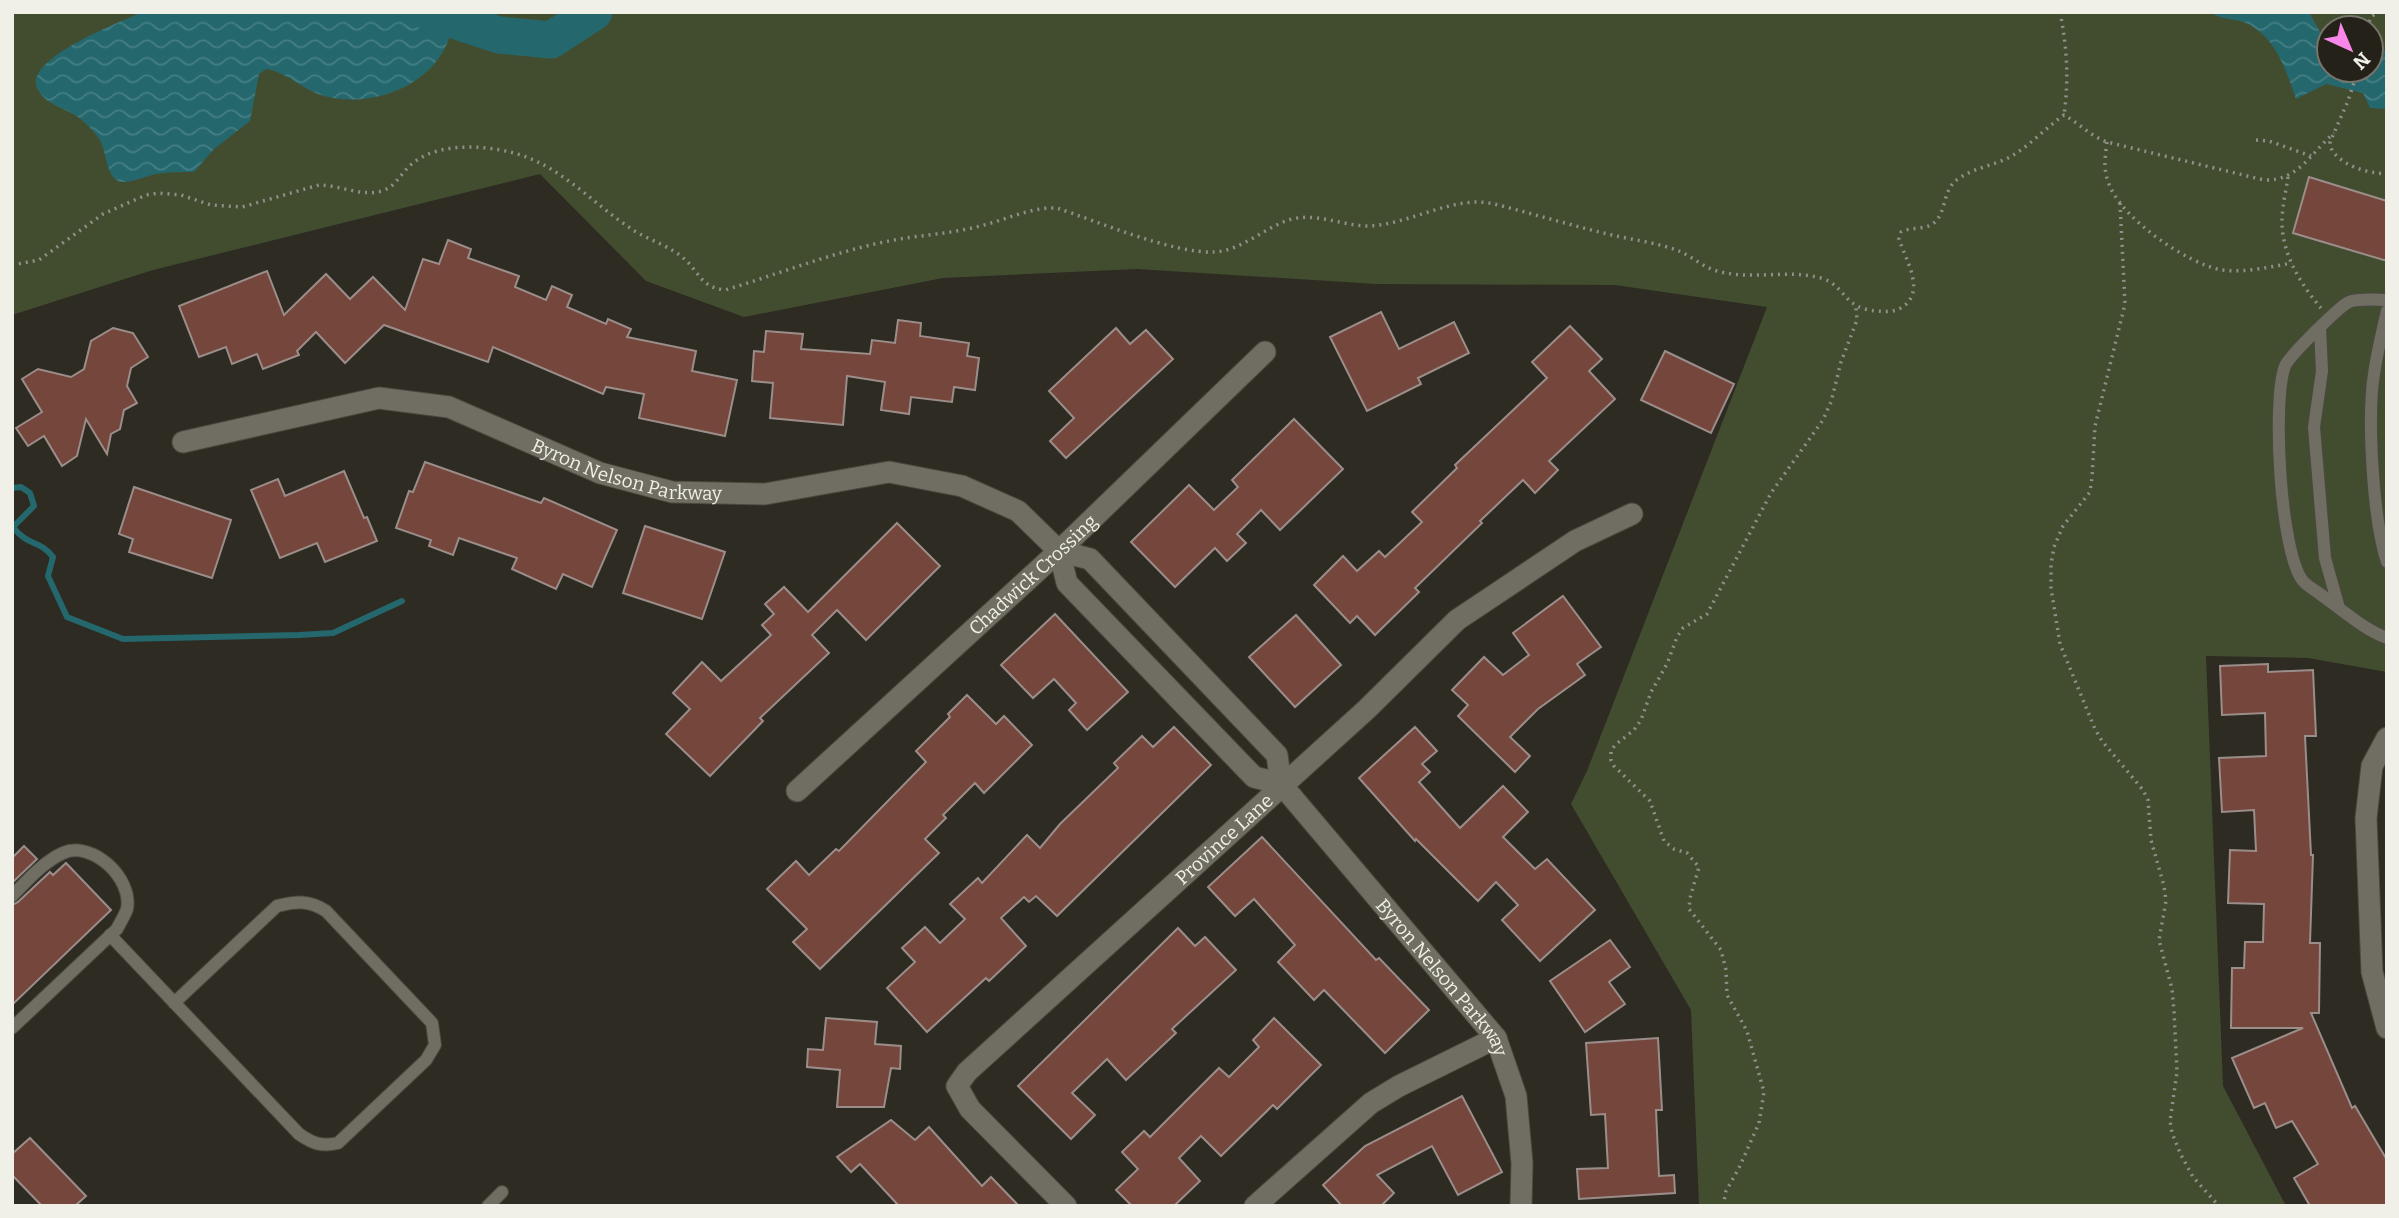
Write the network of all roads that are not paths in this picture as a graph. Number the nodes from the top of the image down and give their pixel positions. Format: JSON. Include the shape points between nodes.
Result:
{"nodes":[{"id":1,"x":2387,"y":300,"type":"edge"},
{"id":2,"x":2387,"y":311,"type":"edge"},
{"id":3,"x":2325,"y":324,"type":"junction"},
{"id":4,"x":1265,"y":352,"type":"dead end"},
{"id":5,"x":183,"y":442,"type":"dead end"},
{"id":6,"x":1632,"y":514,"type":"dead end"},
{"id":7,"x":1059,"y":551,"type":"junction"},
{"id":8,"x":2387,"y":562,"type":"edge"},
{"id":9,"x":2339,"y":608,"type":"junction"},
{"id":10,"x":2387,"y":638,"type":"edge"},
{"id":11,"x":1184,"y":657,"type":"junction"},
{"id":12,"x":1161,"y":681,"type":"junction"},
{"id":13,"x":2387,"y":738,"type":"edge"},
{"id":14,"x":1281,"y":784,"type":"junction"},
{"id":15,"x":797,"y":791,"type":"dead end"},
{"id":16,"x":12,"y":896,"type":"edge"},
{"id":17,"x":110,"y":936,"type":"junction"},
{"id":18,"x":174,"y":1003,"type":"junction"},
{"id":19,"x":12,"y":1028,"type":"edge"},
{"id":20,"x":2387,"y":1028,"type":"edge"},
{"id":21,"x":1496,"y":1038,"type":"junction"},
{"id":22,"x":502,"y":1192,"type":"dead end"},
{"id":23,"x":488,"y":1206,"type":"edge"},
{"id":24,"x":1066,"y":1206,"type":"edge"},
{"id":25,"x":1255,"y":1206,"type":"edge"},
{"id":26,"x":1521,"y":1206,"type":"edge"}],
"edges":[{"from":1,"to":3,"type":"lane","via":[[2349,302]]},
{"from":2,"to":8,"type":"lane","via":[[2373,376],[2372,421],[2378,516]]},
{"from":3,"to":9,"type":"lane","via":[[2314,427],[2325,558]]},
{"from":3,"to":9,"type":"lane","via":[[2286,365],[2280,404],[2280,463],[2292,557],[2303,581]]},
{"from":4,"to":7,"type":"street","name":"Chadwick Crossing"},
{"from":5,"to":7,"type":"street","name":"Byron Nelson Parkway","via":[[379,398],[438,405],[600,473],[672,492],[765,494],[889,472],[962,486],[1018,511]]},
{"from":6,"to":14,"type":"street","name":"Province Lane","via":[[1575,541],[1457,620],[1367,709]]},
{"from":7,"to":11,"type":"street","name":"Byron Nelson Parkway","via":[[1090,559]]},
{"from":7,"to":12,"type":"street","name":"Byron Nelson Parkway","via":[[1067,583]]},
{"from":7,"to":15,"type":"street","name":"Chadwick Crossing"},
{"from":9,"to":10,"type":"lane"},
{"from":11,"to":12,"type":"street"},
{"from":11,"to":14,"type":"street","name":"Byron Nelson Parkway","via":[[1277,755]]},
{"from":12,"to":14,"type":"street","name":"Byron Nelson Parkway","via":[[1254,777]]},
{"from":13,"to":20,"type":"street","via":[[2372,766],[2366,818],[2372,972]]},
{"from":14,"to":21,"type":"street","name":"Byron Nelson Parkway"},
{"from":14,"to":24,"type":"street","name":"Province Lane","via":[[957,1086],[970,1109]]},
{"from":16,"to":17,"type":"lane","via":[[46,863],[64,852],[85,851],[119,877],[127,895],[127,910]]},
{"from":17,"to":18,"type":"lane"},
{"from":17,"to":19,"type":"lane"},
{"from":18,"to":18,"type":"lane","via":[[313,1144],[327,1146],[348,1135],[426,1060],[435,1045],[432,1023],[326,911],[314,904],[295,901],[278,906]]},
{"from":21,"to":25,"type":"street","via":[[1371,1103]]},
{"from":21,"to":26,"type":"street","name":"Byron Nelson Parkway","via":[[1516,1096]]},
{"from":22,"to":23,"type":"lane"}]}
